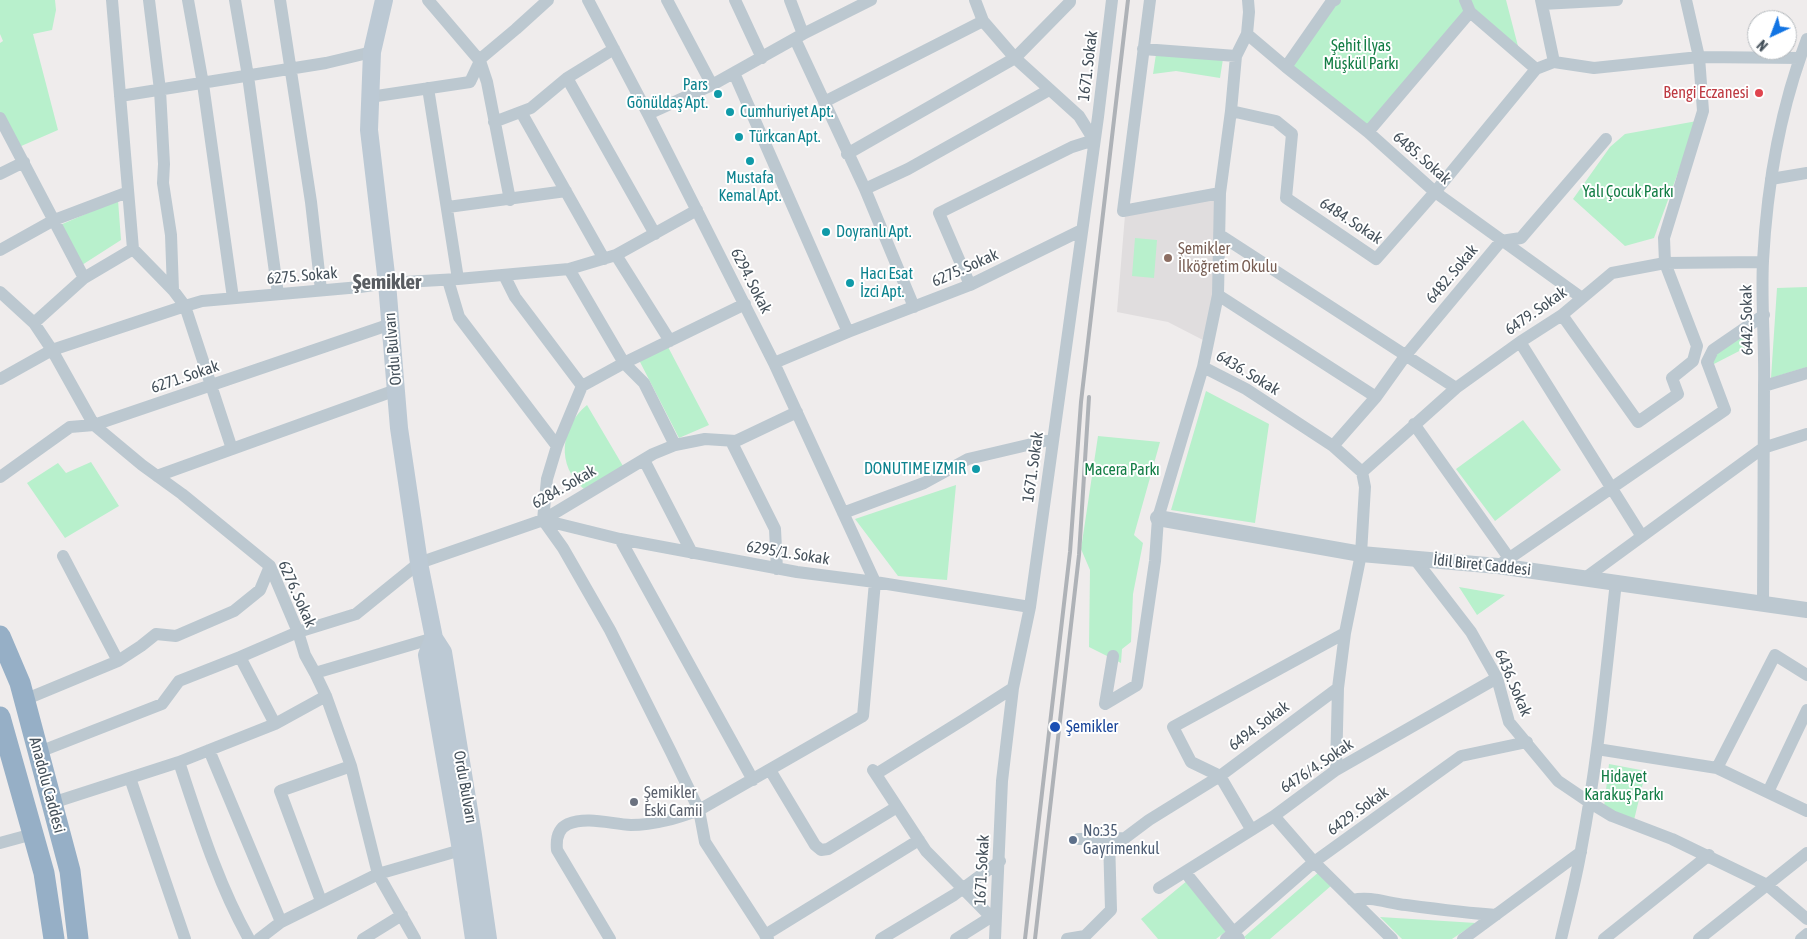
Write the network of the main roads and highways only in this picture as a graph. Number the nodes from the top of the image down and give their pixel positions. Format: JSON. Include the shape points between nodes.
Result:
{"nodes":[{"id":1,"x":384,"y":0,"type":"edge"},
{"id":2,"x":0,"y":636,"type":"edge"},
{"id":3,"x":434,"y":638,"type":"junction"},
{"id":4,"x":0,"y":717,"type":"edge"},
{"id":5,"x":54,"y":939,"type":"edge"},
{"id":6,"x":78,"y":939,"type":"edge"},
{"id":7,"x":474,"y":939,"type":"edge"},
{"id":8,"x":488,"y":939,"type":"edge"}],
"edges":[{"from":1,"to":3,"type":"main road","name":"Ordu Bulvarı","via":[[372,52],[369,130],[388,283],[399,428]]},
{"from":2,"to":6,"type":"highway","name":"Anadolu Caddesi","via":[[20,683],[70,871]]},
{"from":3,"to":7,"type":"main road","name":"Ordu Bulvarı","via":[[427,655]]},
{"from":3,"to":8,"type":"main road","name":"Ordu Bulvarı","via":[[442,652]]},
{"from":4,"to":5,"type":"highway","name":"Anadolu Caddesi","via":[[44,873]]}]}
